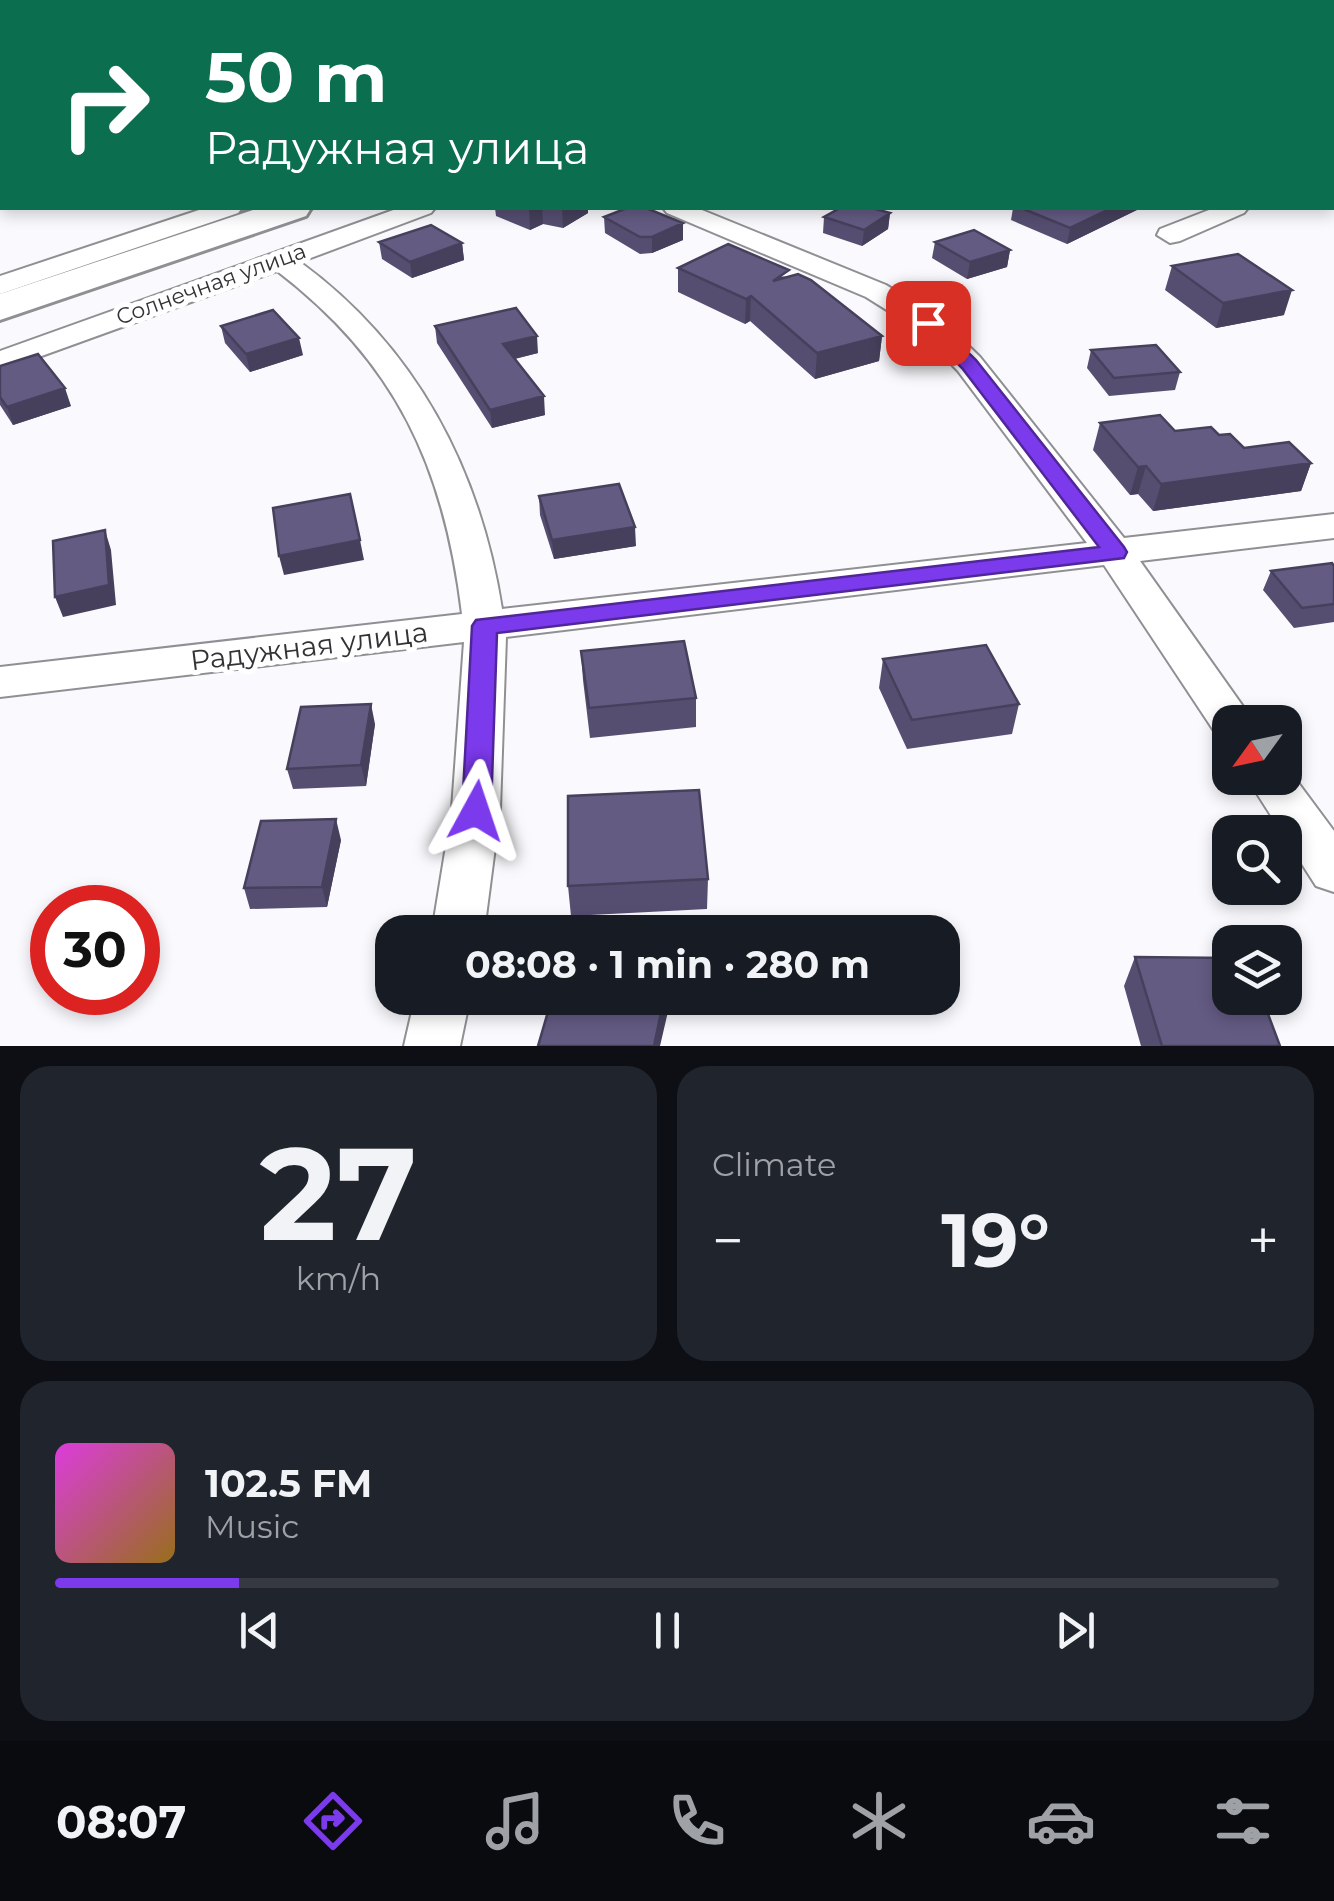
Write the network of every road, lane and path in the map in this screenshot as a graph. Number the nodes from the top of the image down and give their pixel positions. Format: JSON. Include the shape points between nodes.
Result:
{"nodes":[{"id":1,"x":223,"y":210,"type":"edge"},
{"id":2,"x":285,"y":210,"type":"edge"},
{"id":3,"x":416,"y":210,"type":"edge"},
{"id":4,"x":681,"y":210,"type":"edge"},
{"id":5,"x":1230,"y":210,"type":"edge"},
{"id":6,"x":1170,"y":236,"type":"dead end"},
{"id":7,"x":279,"y":260,"type":"junction"},
{"id":8,"x":4,"y":285,"type":"edge"},
{"id":9,"x":0,"y":362,"type":"edge"},
{"id":10,"x":1334,"y":526,"type":"edge"},
{"id":11,"x":1115,"y":552,"type":"junction"},
{"id":12,"x":485,"y":626,"type":"junction"},
{"id":13,"x":0,"y":682,"type":"edge"},
{"id":14,"x":1220,"y":705,"type":"edge"},
{"id":15,"x":1287,"y":795,"type":"edge"},
{"id":16,"x":1319,"y":826,"type":"edge"},
{"id":17,"x":1334,"y":871,"type":"edge"},
{"id":18,"x":462,"y":915,"type":"edge"},
{"id":19,"x":440,"y":1015,"type":"edge"},
{"id":20,"x":432,"y":1046,"type":"edge"}],
"edges":[{"from":1,"to":8,"type":"street"},
{"from":2,"to":8,"type":"street"},
{"from":3,"to":7,"type":"street","name":"Солнечная улица"},
{"from":4,"to":11,"type":"street","via":[[876,291],[928,323],[969,364]]},
{"from":5,"to":6,"type":"street"},
{"from":7,"to":9,"type":"street","name":"Солнечная улица"},
{"from":7,"to":12,"type":"street","via":[[354,321],[396,372],[434,436],[468,530]]},
{"from":10,"to":11,"type":"street","name":"Радужная улица"},
{"from":11,"to":12,"type":"street","name":"Радужная улица"},
{"from":11,"to":14,"type":"street"},
{"from":12,"to":13,"type":"street","name":"Радужная улица"},
{"from":12,"to":18,"type":"street","via":[[482,744]]},
{"from":15,"to":16,"type":"street"},
{"from":16,"to":17,"type":"street"},
{"from":19,"to":20,"type":"street"}]}
